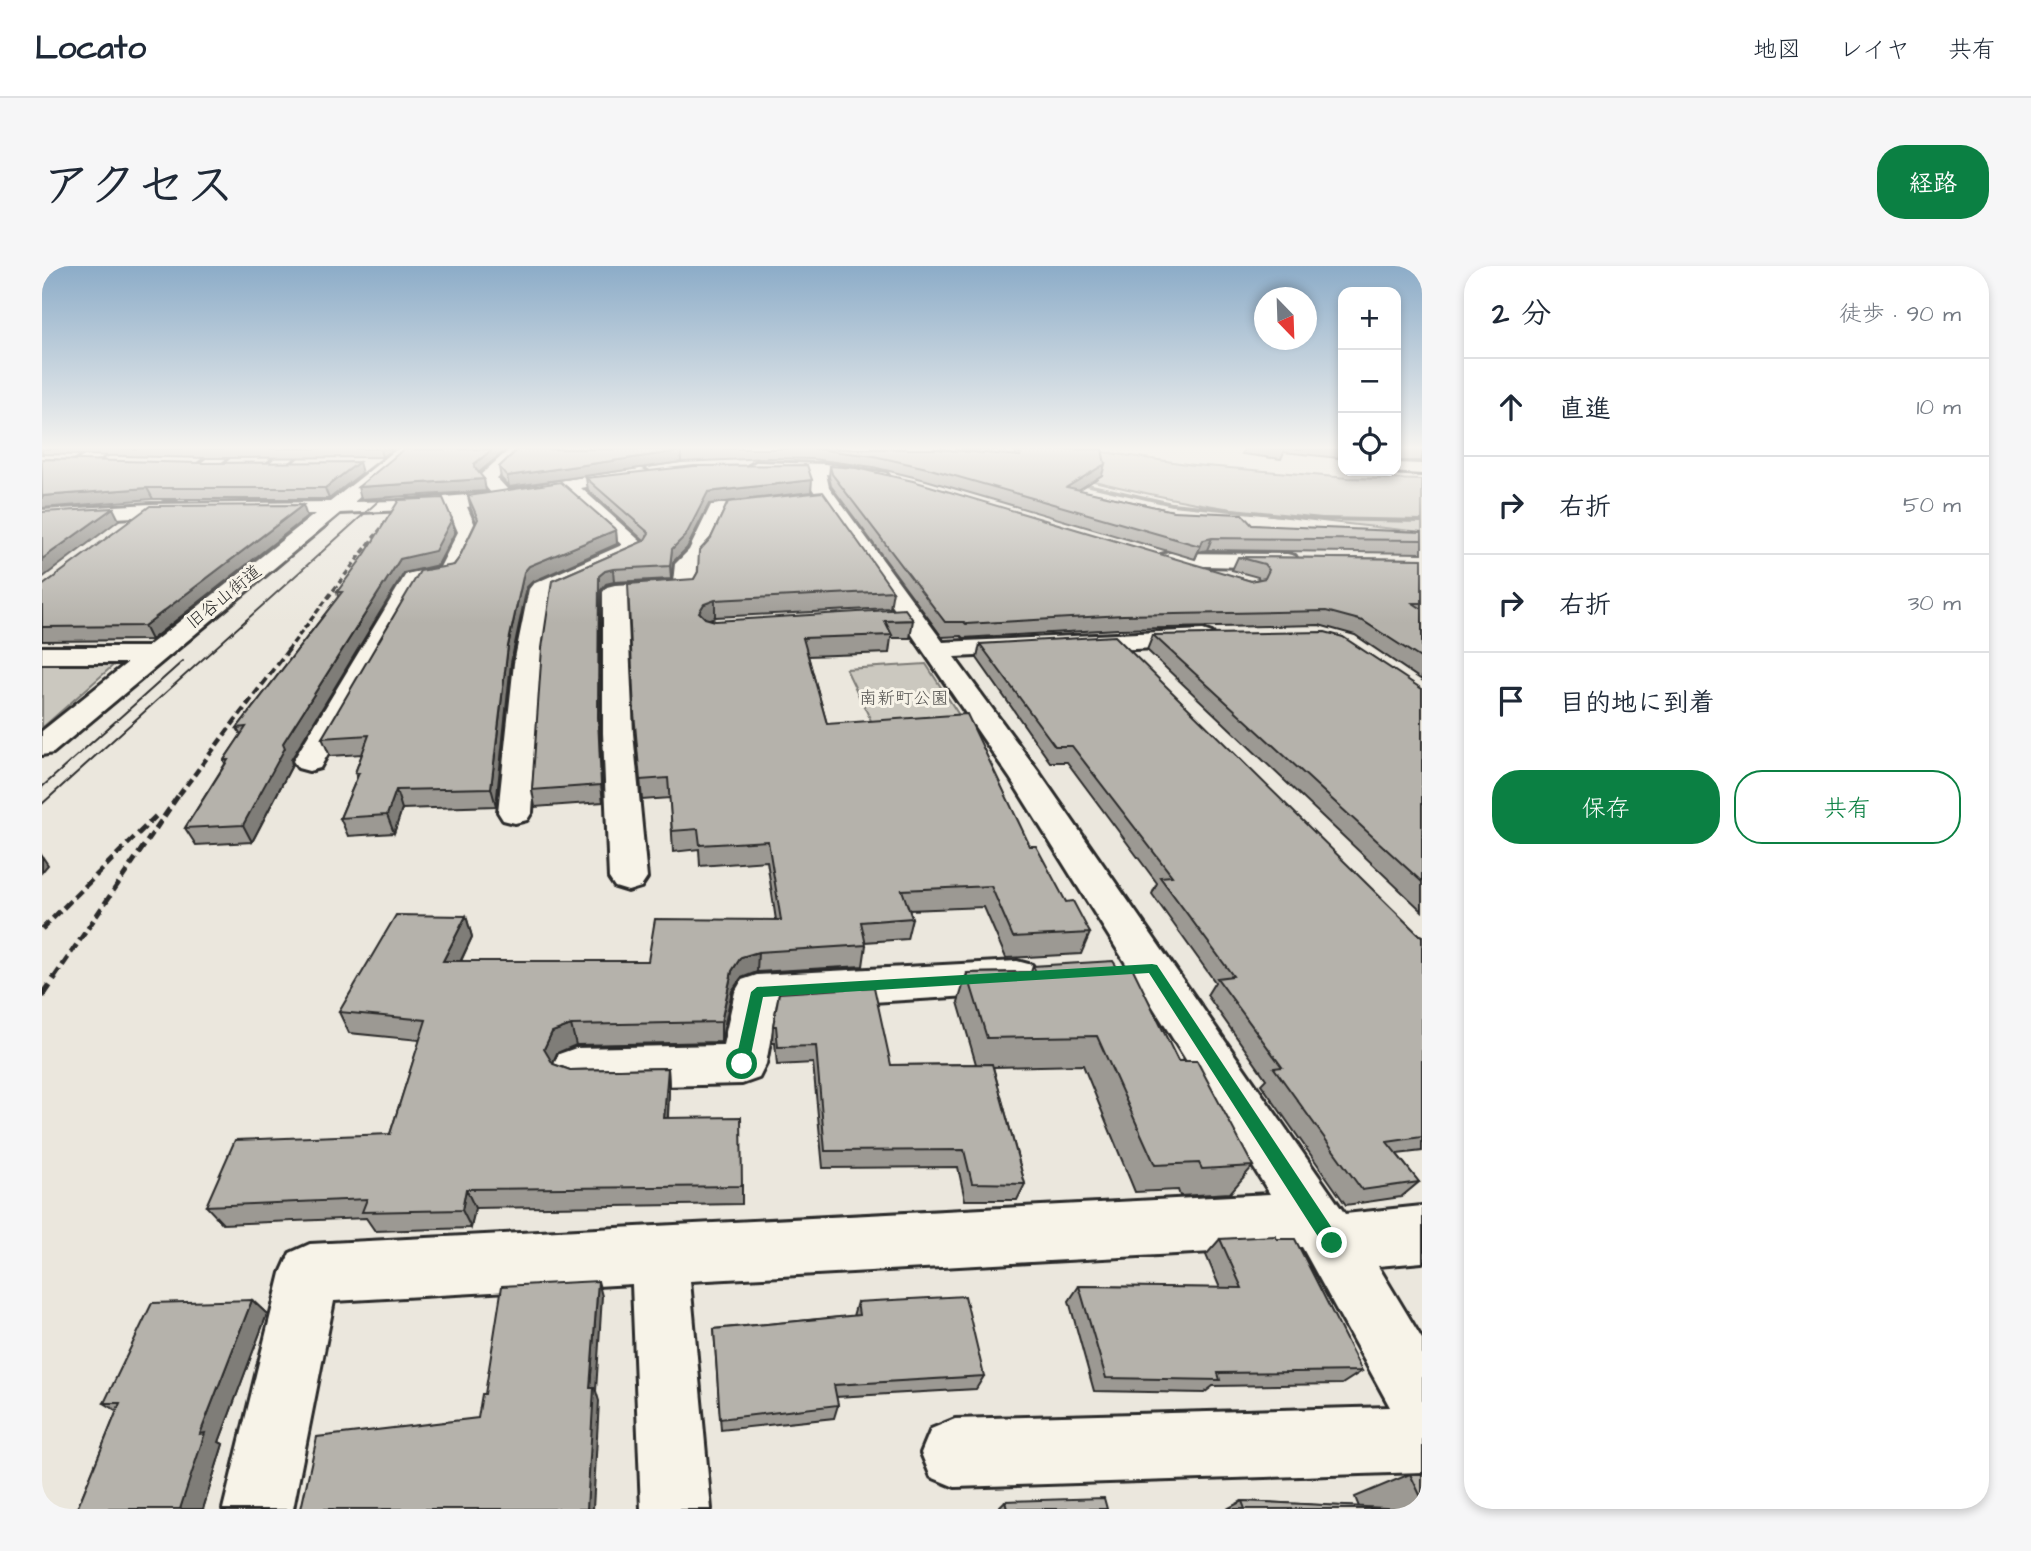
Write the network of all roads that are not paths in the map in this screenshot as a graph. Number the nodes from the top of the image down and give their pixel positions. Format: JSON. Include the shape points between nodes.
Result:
{"nodes":[{"id":1,"x":155,"y":507,"type":"edge"},
{"id":2,"x":397,"y":507,"type":"edge"},
{"id":3,"x":457,"y":507,"type":"edge"},
{"id":4,"x":591,"y":507,"type":"edge"},
{"id":5,"x":726,"y":507,"type":"edge"},
{"id":6,"x":836,"y":507,"type":"edge"},
{"id":7,"x":332,"y":508,"type":"junction"},
{"id":8,"x":151,"y":510,"type":"junction"},
{"id":9,"x":42,"y":516,"type":"edge"},
{"id":10,"x":117,"y":535,"type":"edge"},
{"id":11,"x":1145,"y":552,"type":"edge"},
{"id":12,"x":1169,"y":560,"type":"junction"},
{"id":13,"x":1302,"y":562,"type":"edge"},
{"id":14,"x":1236,"y":581,"type":"edge"},
{"id":15,"x":1225,"y":638,"type":"edge"},
{"id":16,"x":1118,"y":640,"type":"junction"},
{"id":17,"x":935,"y":650,"type":"junction"},
{"id":18,"x":42,"y":655,"type":"edge"},
{"id":19,"x":152,"y":655,"type":"junction"},
{"id":20,"x":1147,"y":669,"type":"edge"},
{"id":21,"x":42,"y":746,"type":"edge"},
{"id":22,"x":309,"y":761,"type":"dead end"},
{"id":23,"x":515,"y":812,"type":"dead end"},
{"id":24,"x":628,"y":878,"type":"dead end"},
{"id":25,"x":1057,"y":974,"type":"edge"},
{"id":26,"x":576,"y":1068,"type":"edge"},
{"id":27,"x":1323,"y":1231,"type":"junction"},
{"id":28,"x":1422,"y":1234,"type":"edge"},
{"id":29,"x":659,"y":1252,"type":"junction"},
{"id":30,"x":1422,"y":1400,"type":"edge"},
{"id":31,"x":1422,"y":1439,"type":"edge"},
{"id":32,"x":955,"y":1453,"type":"dead end"},
{"id":33,"x":258,"y":1509,"type":"edge"},
{"id":34,"x":676,"y":1509,"type":"edge"}],
"edges":[{"from":1,"to":8,"type":"street"},
{"from":2,"to":7,"type":"street"},
{"from":3,"to":22,"type":"street","via":[[468,532],[449,572],[414,579]]},
{"from":4,"to":23,"type":"street","via":[[636,547],[541,589],[528,663]]},
{"from":5,"to":24,"type":"street","via":[[718,509],[698,553],[686,564],[684,589],[615,592]]},
{"from":6,"to":17,"type":"street","via":[[900,617]]},
{"from":7,"to":8,"type":"street"},
{"from":7,"to":19,"type":"street","name":"旧谷山街道"},
{"from":8,"to":9,"type":"street"},
{"from":8,"to":10,"type":"street"},
{"from":11,"to":12,"type":"street"},
{"from":12,"to":13,"type":"street"},
{"from":12,"to":14,"type":"street"},
{"from":15,"to":16,"type":"street"},
{"from":16,"to":17,"type":"street"},
{"from":16,"to":20,"type":"street"},
{"from":17,"to":27,"type":"street","via":[[1026,778],[1132,970]]},
{"from":18,"to":19,"type":"street"},
{"from":19,"to":21,"type":"street","name":"旧谷山街道"},
{"from":25,"to":26,"type":"street","via":[[757,992],[742,1064]]},
{"from":27,"to":28,"type":"street"},
{"from":27,"to":29,"type":"street"},
{"from":27,"to":30,"type":"street"},
{"from":29,"to":33,"type":"street","via":[[310,1273]]},
{"from":29,"to":34,"type":"street"},
{"from":31,"to":32,"type":"street"}]}
